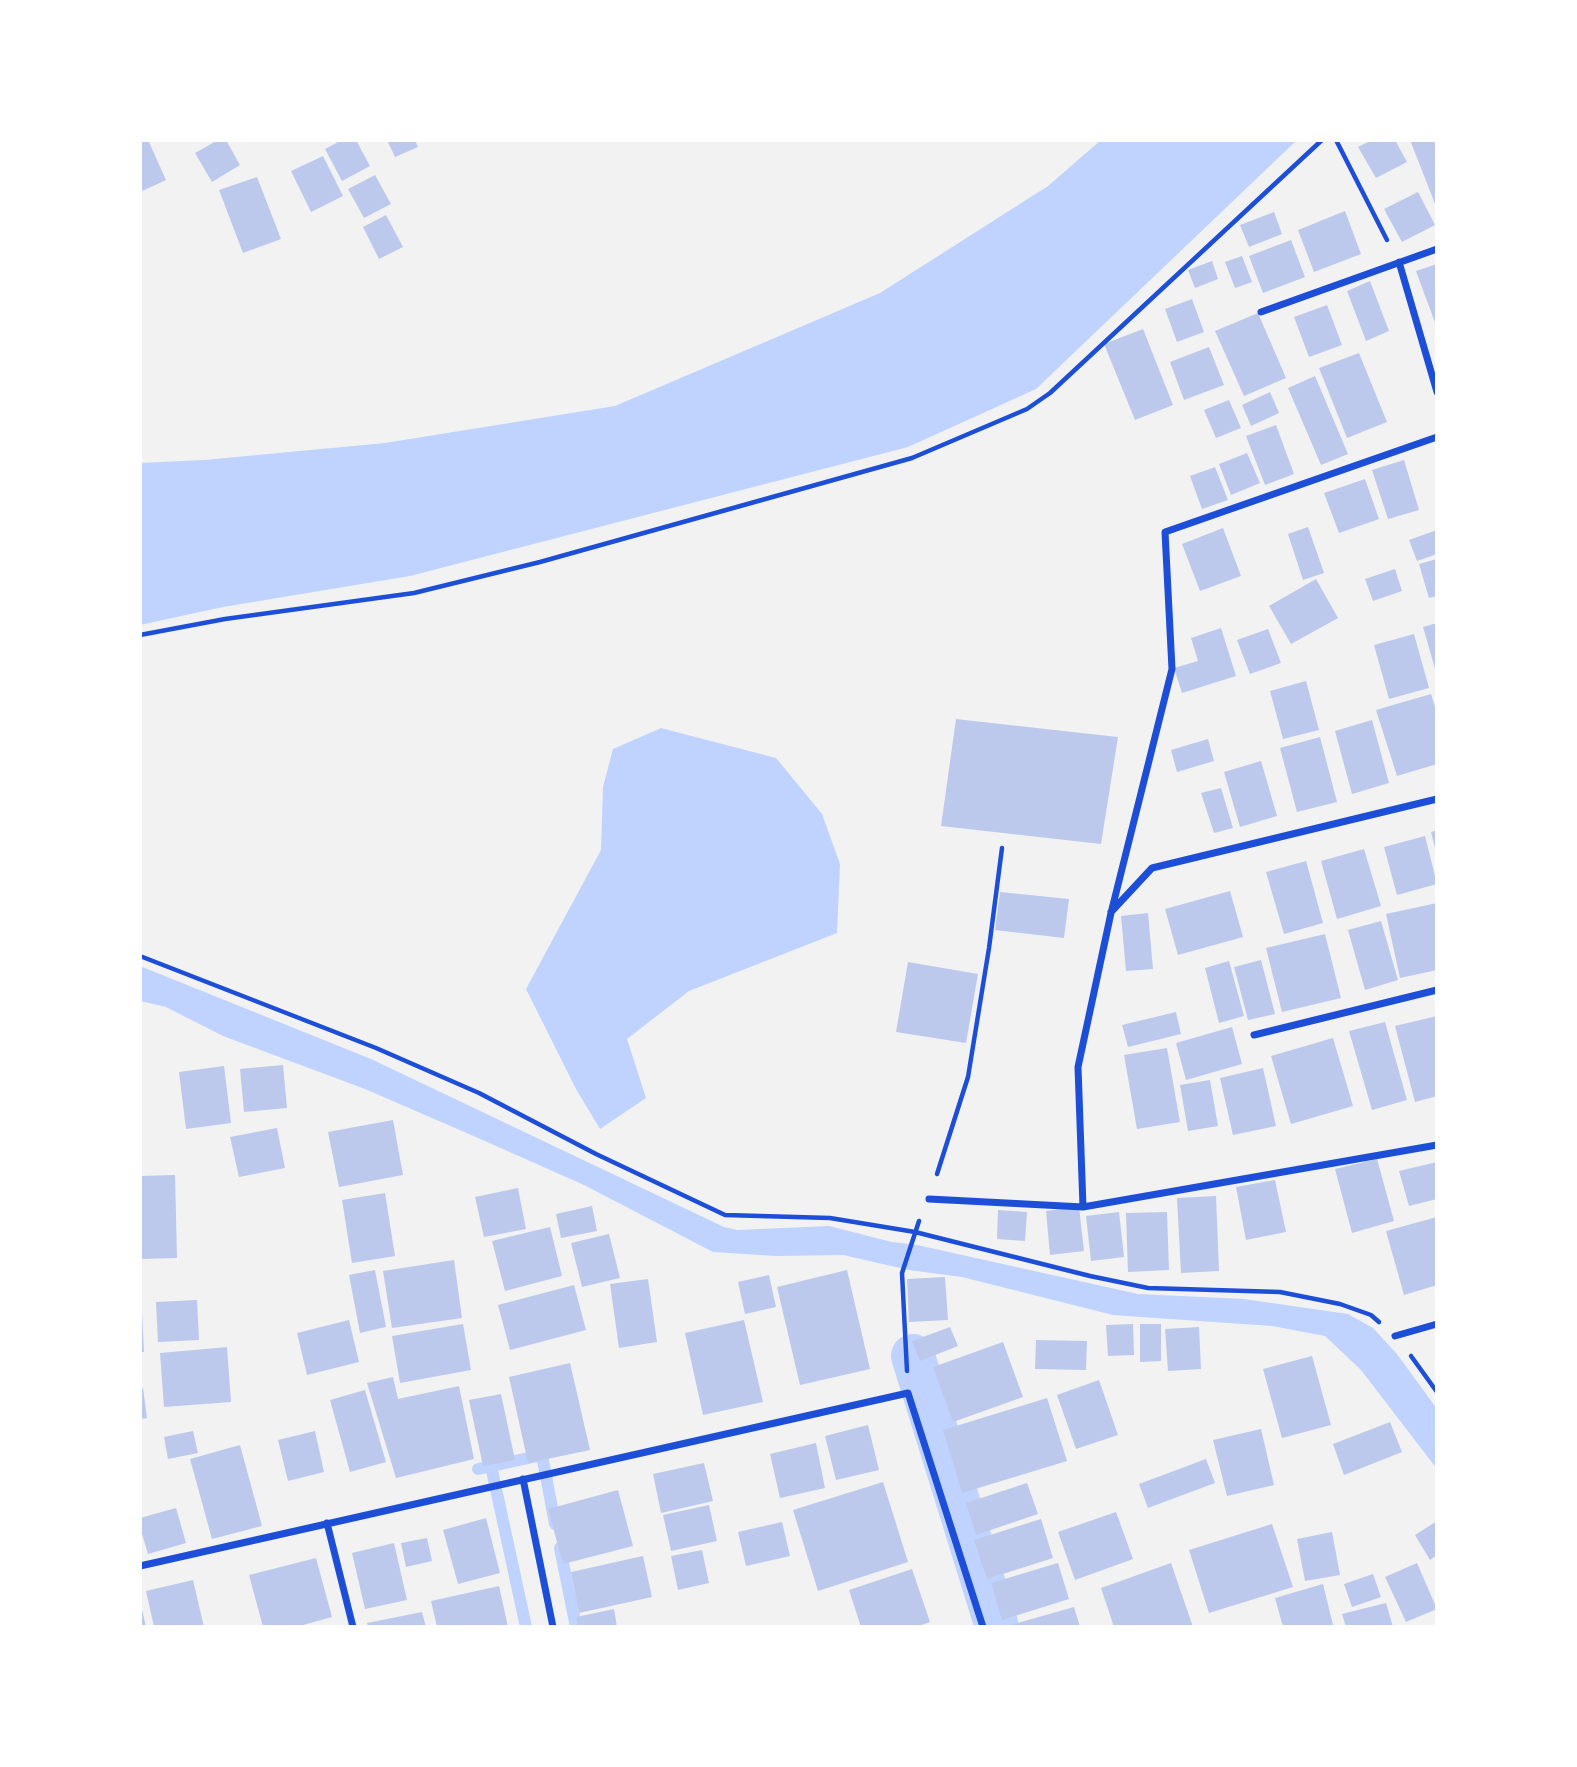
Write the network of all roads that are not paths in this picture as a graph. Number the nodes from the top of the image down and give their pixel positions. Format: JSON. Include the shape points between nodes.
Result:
{"nodes":[{"id":1,"x":1437,"y":249,"type":"edge"},
{"id":2,"x":1399,"y":262,"type":"junction"},
{"id":3,"x":1261,"y":312,"type":"dead end"},
{"id":4,"x":1437,"y":392,"type":"edge"},
{"id":5,"x":1437,"y":437,"type":"edge"},
{"id":6,"x":1437,"y":799,"type":"edge"},
{"id":7,"x":1111,"y":913,"type":"junction"},
{"id":8,"x":1437,"y":990,"type":"edge"},
{"id":9,"x":1254,"y":1035,"type":"dead end"},
{"id":10,"x":1437,"y":1145,"type":"edge"},
{"id":11,"x":929,"y":1199,"type":"road end"},
{"id":12,"x":1083,"y":1207,"type":"junction"},
{"id":13,"x":1437,"y":1324,"type":"edge"},
{"id":14,"x":1395,"y":1336,"type":"road end"},
{"id":15,"x":523,"y":1479,"type":"junction"},
{"id":16,"x":327,"y":1522,"type":"junction"},
{"id":17,"x":140,"y":1566,"type":"edge"},
{"id":18,"x":353,"y":1627,"type":"edge"},
{"id":19,"x":553,"y":1627,"type":"edge"},
{"id":20,"x":983,"y":1627,"type":"edge"}],
"edges":[{"from":1,"to":2,"type":"street"},
{"from":2,"to":3,"type":"street"},
{"from":2,"to":4,"type":"street"},
{"from":5,"to":7,"type":"street","via":[[1165,532],[1172,669]]},
{"from":6,"to":7,"type":"street","via":[[1152,868]]},
{"from":7,"to":12,"type":"street","via":[[1078,1066]]},
{"from":8,"to":9,"type":"street"},
{"from":10,"to":12,"type":"street"},
{"from":11,"to":12,"type":"street"},
{"from":13,"to":14,"type":"street"},
{"from":15,"to":16,"type":"street"},
{"from":15,"to":19,"type":"street"},
{"from":15,"to":20,"type":"street","via":[[908,1392]]},
{"from":16,"to":17,"type":"street"},
{"from":16,"to":18,"type":"street"}]}
